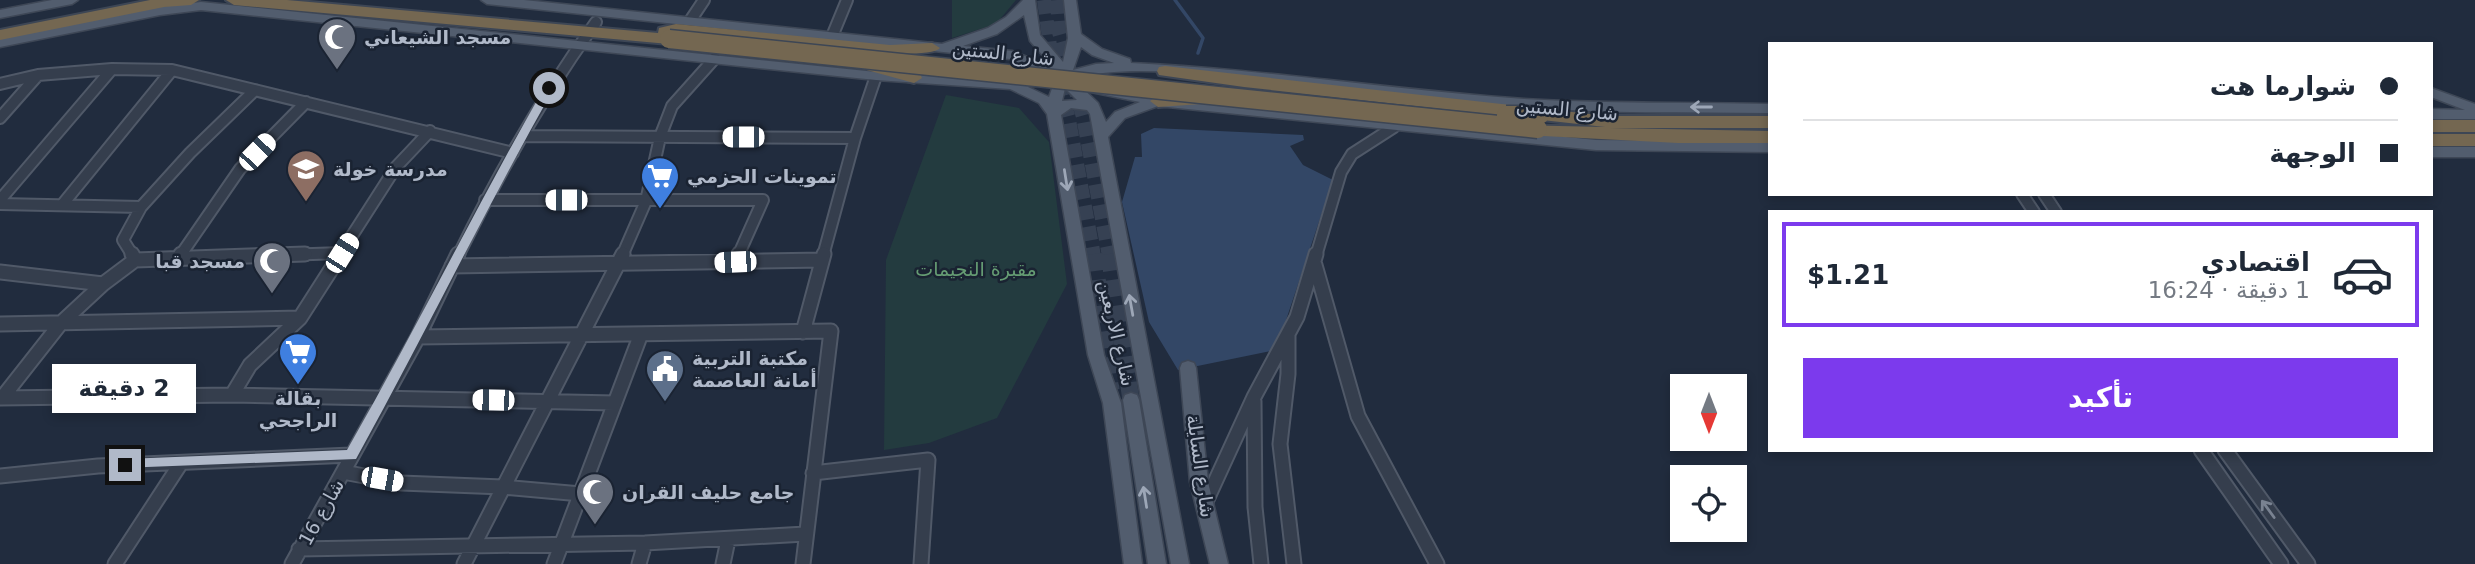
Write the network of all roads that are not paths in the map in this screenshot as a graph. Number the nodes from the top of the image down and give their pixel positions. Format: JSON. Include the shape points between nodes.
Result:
{"nodes":[{"id":1,"x":72,"y":0,"type":"edge"},
{"id":2,"x":114,"y":0,"type":"edge"},
{"id":3,"x":191,"y":0,"type":"edge"},
{"id":4,"x":234,"y":0,"type":"edge"},
{"id":5,"x":387,"y":0,"type":"edge"},
{"id":6,"x":487,"y":0,"type":"edge"},
{"id":7,"x":704,"y":0,"type":"edge"},
{"id":8,"x":847,"y":0,"type":"edge"},
{"id":9,"x":1070,"y":0,"type":"edge"},
{"id":10,"x":1029,"y":1,"type":"edge"},
{"id":11,"x":0,"y":14,"type":"edge"},
{"id":12,"x":690,"y":21,"type":"junction"},
{"id":13,"x":0,"y":24,"type":"edge"},
{"id":14,"x":589,"y":33,"type":"junction"},
{"id":15,"x":833,"y":34,"type":"junction"},
{"id":16,"x":0,"y":35,"type":"edge"},
{"id":17,"x":667,"y":35,"type":"junction"},
{"id":18,"x":1073,"y":35,"type":"junction"},
{"id":19,"x":0,"y":43,"type":"edge"},
{"id":20,"x":1037,"y":45,"type":"junction"},
{"id":21,"x":932,"y":48,"type":"junction"},
{"id":22,"x":972,"y":52,"type":"junction"},
{"id":23,"x":715,"y":58,"type":"junction"},
{"id":24,"x":112,"y":69,"type":"junction"},
{"id":25,"x":172,"y":69,"type":"junction"},
{"id":26,"x":1165,"y":71,"type":"junction"},
{"id":27,"x":38,"y":75,"type":"junction"},
{"id":28,"x":876,"y":76,"type":"junction"},
{"id":29,"x":1065,"y":77,"type":"junction"},
{"id":30,"x":914,"y":78,"type":"junction"},
{"id":31,"x":967,"y":81,"type":"junction"},
{"id":32,"x":0,"y":84,"type":"edge"},
{"id":33,"x":1013,"y":85,"type":"junction"},
{"id":34,"x":255,"y":90,"type":"junction"},
{"id":35,"x":2433,"y":93,"type":"edge"},
{"id":36,"x":1158,"y":101,"type":"junction"},
{"id":37,"x":306,"y":102,"type":"junction"},
{"id":38,"x":1093,"y":106,"type":"junction"},
{"id":39,"x":1768,"y":108,"type":"edge"},
{"id":40,"x":2475,"y":109,"type":"edge"},
{"id":41,"x":1054,"y":113,"type":"junction"},
{"id":42,"x":2433,"y":114,"type":"edge"},
{"id":43,"x":2475,"y":115,"type":"edge"},
{"id":44,"x":0,"y":118,"type":"edge"},
{"id":45,"x":1539,"y":122,"type":"junction"},
{"id":46,"x":1768,"y":122,"type":"edge"},
{"id":47,"x":2433,"y":125,"type":"edge"},
{"id":48,"x":2475,"y":126,"type":"edge"},
{"id":49,"x":1394,"y":127,"type":"junction"},
{"id":50,"x":430,"y":131,"type":"junction"},
{"id":51,"x":1102,"y":135,"type":"junction"},
{"id":52,"x":523,"y":136,"type":"junction"},
{"id":53,"x":660,"y":137,"type":"junction"},
{"id":54,"x":1768,"y":137,"type":"edge"},
{"id":55,"x":855,"y":138,"type":"junction"},
{"id":56,"x":2433,"y":140,"type":"edge"},
{"id":57,"x":2475,"y":141,"type":"edge"},
{"id":58,"x":1768,"y":147,"type":"edge"},
{"id":59,"x":2433,"y":152,"type":"edge"},
{"id":60,"x":2475,"y":152,"type":"edge"},
{"id":61,"x":513,"y":153,"type":"junction"},
{"id":62,"x":485,"y":200,"type":"junction"},
{"id":63,"x":646,"y":201,"type":"junction"},
{"id":64,"x":0,"y":202,"type":"edge"},
{"id":65,"x":62,"y":205,"type":"junction"},
{"id":66,"x":141,"y":207,"type":"junction"},
{"id":67,"x":342,"y":253,"type":"junction"},
{"id":68,"x":179,"y":257,"type":"junction"},
{"id":69,"x":135,"y":260,"type":"junction"},
{"id":70,"x":822,"y":260,"type":"junction"},
{"id":71,"x":735,"y":262,"type":"junction"},
{"id":72,"x":1315,"y":263,"type":"junction"},
{"id":73,"x":618,"y":265,"type":"junction"},
{"id":74,"x":452,"y":266,"type":"junction"},
{"id":75,"x":0,"y":272,"type":"edge"},
{"id":76,"x":103,"y":284,"type":"junction"},
{"id":77,"x":300,"y":318,"type":"junction"},
{"id":78,"x":61,"y":323,"type":"junction"},
{"id":79,"x":0,"y":324,"type":"edge"},
{"id":80,"x":803,"y":332,"type":"junction"},
{"id":81,"x":641,"y":334,"type":"junction"},
{"id":82,"x":1288,"y":334,"type":"junction"},
{"id":83,"x":584,"y":335,"type":"junction"},
{"id":84,"x":418,"y":337,"type":"junction"},
{"id":85,"x":1188,"y":368,"type":"dead end"},
{"id":86,"x":232,"y":396,"type":"junction"},
{"id":87,"x":1254,"y":397,"type":"junction"},
{"id":88,"x":1,"y":398,"type":"edge"},
{"id":89,"x":382,"y":398,"type":"junction"},
{"id":90,"x":548,"y":401,"type":"junction"},
{"id":91,"x":615,"y":403,"type":"junction"},
{"id":92,"x":2202,"y":452,"type":"edge"},
{"id":93,"x":2226,"y":452,"type":"edge"},
{"id":94,"x":351,"y":456,"type":"junction"},
{"id":95,"x":181,"y":463,"type":"junction"},
{"id":96,"x":343,"y":472,"type":"junction"},
{"id":97,"x":813,"y":473,"type":"junction"},
{"id":98,"x":0,"y":477,"type":"edge"},
{"id":99,"x":503,"y":487,"type":"junction"},
{"id":100,"x":1165,"y":493,"type":"junction"},
{"id":101,"x":581,"y":494,"type":"junction"},
{"id":102,"x":1204,"y":506,"type":"junction"},
{"id":103,"x":806,"y":534,"type":"junction"},
{"id":104,"x":728,"y":540,"type":"junction"},
{"id":105,"x":645,"y":542,"type":"junction"},
{"id":106,"x":561,"y":545,"type":"junction"},
{"id":107,"x":472,"y":546,"type":"junction"},
{"id":108,"x":299,"y":550,"type":"junction"},
{"id":109,"x":115,"y":564,"type":"edge"},
{"id":110,"x":292,"y":564,"type":"edge"},
{"id":111,"x":464,"y":564,"type":"edge"},
{"id":112,"x":554,"y":564,"type":"edge"},
{"id":113,"x":639,"y":564,"type":"edge"},
{"id":114,"x":723,"y":564,"type":"edge"},
{"id":115,"x":803,"y":564,"type":"edge"},
{"id":116,"x":921,"y":564,"type":"edge"},
{"id":117,"x":1133,"y":564,"type":"edge"},
{"id":118,"x":1157,"y":564,"type":"edge"},
{"id":119,"x":1180,"y":564,"type":"edge"},
{"id":120,"x":1219,"y":564,"type":"edge"},
{"id":121,"x":1261,"y":564,"type":"edge"},
{"id":122,"x":1294,"y":564,"type":"edge"},
{"id":123,"x":1437,"y":564,"type":"edge"},
{"id":124,"x":2281,"y":564,"type":"edge"},
{"id":125,"x":2308,"y":564,"type":"edge"}],
"edges":[{"from":1,"to":11,"type":"main road"},
{"from":2,"to":13,"type":"highway"},
{"from":3,"to":16,"type":"highway"},
{"from":4,"to":14,"type":"highway","name":"شارع الستين"},
{"from":5,"to":14,"type":"highway","name":"شارع الستين"},
{"from":6,"to":12,"type":"main road","name":"شارع الستين"},
{"from":7,"to":12,"type":"street"},
{"from":8,"to":15,"type":"street"},
{"from":9,"to":18,"type":"main road"},
{"from":10,"to":20,"type":"main road"},
{"from":10,"to":21,"type":"main road","via":[[1002,28]]},
{"from":12,"to":15,"type":"main road","name":"شارع الستين"},
{"from":14,"to":17,"type":"highway","name":"شارع الستين"},
{"from":14,"to":19,"type":"main road","name":"شارع الستين","via":[[201,6]]},
{"from":14,"to":23,"type":"main road","name":"شارع الستين"},
{"from":14,"to":52,"type":"street","name":"شارع 16","via":[[549,88]]},
{"from":15,"to":21,"type":"main road","name":"شارع الستين"},
{"from":17,"to":21,"type":"highway","via":[[676,29],[890,50]]},
{"from":17,"to":30,"type":"highway","via":[[667,44],[881,66]]},
{"from":17,"to":45,"type":"highway","name":"شارع الستين","bridge":true},
{"from":18,"to":20,"type":"main road","via":[[1061,46]]},
{"from":18,"to":26,"type":"main road","via":[[1107,57]]},
{"from":18,"to":29,"type":"main road","via":[[1073,54]]},
{"from":20,"to":29,"type":"main road"},
{"from":21,"to":22,"type":"main road","name":"شارع الستين"},
{"from":22,"to":29,"type":"main road","name":"شارع الستين","via":[[1024,58]]},
{"from":22,"to":31,"type":"main road","via":[[984,61],[986,70]]},
{"from":23,"to":28,"type":"main road","name":"شارع الستين"},
{"from":23,"to":53,"type":"street","via":[[672,106]]},
{"from":24,"to":25,"type":"street"},
{"from":24,"to":27,"type":"street"},
{"from":24,"to":64,"type":"street"},
{"from":25,"to":34,"type":"street"},
{"from":25,"to":65,"type":"street"},
{"from":26,"to":29,"type":"main road","via":[[1104,67]]},
{"from":26,"to":36,"type":"main road","via":[[1143,81],[1145,93]]},
{"from":39,"to":26,"type":"main road","name":"شارع الستين","one_way":true,"via":[[1521,103],[1210,71]]},
{"from":26,"to":45,"type":"highway"},
{"from":27,"to":32,"type":"street"},
{"from":27,"to":44,"type":"street"},
{"from":28,"to":30,"type":"main road","name":"شارع الستين"},
{"from":28,"to":55,"type":"street"},
{"from":29,"to":33,"type":"main road"},
{"from":29,"to":36,"type":"main road","name":"شارع الستين","via":[[1109,93]]},
{"from":29,"to":38,"type":"main road"},
{"from":29,"to":41,"type":"main road","via":[[1055,94]]},
{"from":30,"to":31,"type":"main road","name":"شارع الستين"},
{"from":31,"to":33,"type":"main road","name":"شارع الستين"},
{"from":33,"to":41,"type":"main road","via":[[1044,100]]},
{"from":34,"to":37,"type":"street"},
{"from":34,"to":66,"type":"street"},
{"from":35,"to":40,"type":"main road"},
{"from":36,"to":45,"type":"highway","via":[[1200,100],[1501,129]]},
{"from":36,"to":49,"type":"main road","name":"شارع الستين"},
{"from":36,"to":51,"type":"main road","via":[[1120,115]]},
{"from":37,"to":50,"type":"street"},
{"from":37,"to":68,"type":"street","via":[[240,169]]},
{"from":38,"to":41,"type":"main road","via":[[1068,103]]},
{"from":38,"to":51,"type":"main road"},
{"from":41,"to":117,"type":"main road","name":"شارع الاربعين","one_way":true,"via":[[1096,355],[1112,403]]},
{"from":42,"to":43,"type":"main road"},
{"from":45,"to":46,"type":"highway","name":"شارع الستين"},
{"from":45,"to":54,"type":"highway","name":"شارع الستين","via":[[1678,137]]},
{"from":47,"to":48,"type":"highway"},
{"from":49,"to":58,"type":"main road","name":"شارع الستين","via":[[1596,145]]},
{"from":49,"to":72,"type":"street","via":[[1352,154],[1341,172]]},
{"from":50,"to":61,"type":"street"},
{"from":50,"to":67,"type":"street","via":[[396,167]]},
{"from":100,"to":51,"type":"main road","one_way":true},
{"from":52,"to":53,"type":"street"},
{"from":52,"to":61,"type":"street","name":"شارع 16"},
{"from":53,"to":55,"type":"street"},
{"from":53,"to":63,"type":"street"},
{"from":55,"to":70,"type":"street"},
{"from":56,"to":57,"type":"highway"},
{"from":59,"to":60,"type":"main road"},
{"from":61,"to":62,"type":"street","name":"شارع 16"},
{"from":62,"to":63,"type":"street"},
{"from":62,"to":74,"type":"street","name":"شارع 16"},
{"from":63,"to":71,"type":"street","via":[[763,200]]},
{"from":63,"to":73,"type":"street"},
{"from":64,"to":65,"type":"street"},
{"from":65,"to":66,"type":"street"},
{"from":66,"to":69,"type":"street","via":[[123,240]]},
{"from":67,"to":68,"type":"street"},
{"from":67,"to":77,"type":"street"},
{"from":68,"to":69,"type":"street"},
{"from":69,"to":76,"type":"street"},
{"from":70,"to":71,"type":"street"},
{"from":70,"to":80,"type":"street"},
{"from":71,"to":73,"type":"street"},
{"from":72,"to":82,"type":"street"},
{"from":72,"to":123,"type":"street","via":[[1358,416]]},
{"from":73,"to":74,"type":"street"},
{"from":73,"to":83,"type":"street"},
{"from":74,"to":84,"type":"street","name":"شارع 16"},
{"from":75,"to":76,"type":"street"},
{"from":76,"to":78,"type":"street"},
{"from":77,"to":78,"type":"street"},
{"from":77,"to":86,"type":"street","via":[[250,365]]},
{"from":78,"to":79,"type":"street"},
{"from":78,"to":88,"type":"street"},
{"from":80,"to":81,"type":"street"},
{"from":80,"to":97,"type":"street","via":[[831,331]]},
{"from":81,"to":83,"type":"street"},
{"from":81,"to":91,"type":"street"},
{"from":82,"to":87,"type":"street"},
{"from":82,"to":122,"type":"street","via":[[1280,444]]},
{"from":83,"to":84,"type":"street"},
{"from":83,"to":90,"type":"street"},
{"from":84,"to":89,"type":"street","name":"شارع 16"},
{"from":85,"to":102,"type":"main road","name":"شارع السايلة"},
{"from":86,"to":88,"type":"street"},
{"from":86,"to":89,"type":"street"},
{"from":87,"to":102,"type":"street"},
{"from":87,"to":121,"type":"street","via":[[1255,507]]},
{"from":89,"to":90,"type":"street"},
{"from":89,"to":94,"type":"street","name":"شارع 16"},
{"from":90,"to":91,"type":"street"},
{"from":90,"to":99,"type":"street"},
{"from":91,"to":101,"type":"street"},
{"from":92,"to":124,"type":"street"},
{"from":125,"to":93,"type":"street","one_way":true},
{"from":94,"to":95,"type":"street"},
{"from":94,"to":96,"type":"street","name":"شارع 16"},
{"from":95,"to":98,"type":"street"},
{"from":95,"to":109,"type":"street"},
{"from":96,"to":99,"type":"street","via":[[401,482]]},
{"from":96,"to":108,"type":"street","name":"شارع 16"},
{"from":97,"to":103,"type":"street"},
{"from":97,"to":116,"type":"street","via":[[928,460]]},
{"from":99,"to":101,"type":"street"},
{"from":99,"to":107,"type":"street"},
{"from":118,"to":100,"type":"main road","name":"شارع الاربعين","one_way":true,"via":[[1131,400]]},
{"from":100,"to":119,"type":"main road"},
{"from":101,"to":106,"type":"street"},
{"from":102,"to":120,"type":"main road","name":"شارع السايلة"},
{"from":103,"to":104,"type":"street"},
{"from":103,"to":115,"type":"street"},
{"from":104,"to":105,"type":"street"},
{"from":104,"to":114,"type":"street"},
{"from":105,"to":106,"type":"street"},
{"from":105,"to":113,"type":"street"},
{"from":106,"to":107,"type":"street"},
{"from":106,"to":112,"type":"street"},
{"from":107,"to":108,"type":"street"},
{"from":107,"to":111,"type":"street"},
{"from":108,"to":110,"type":"street","name":"شارع 16"}]}
